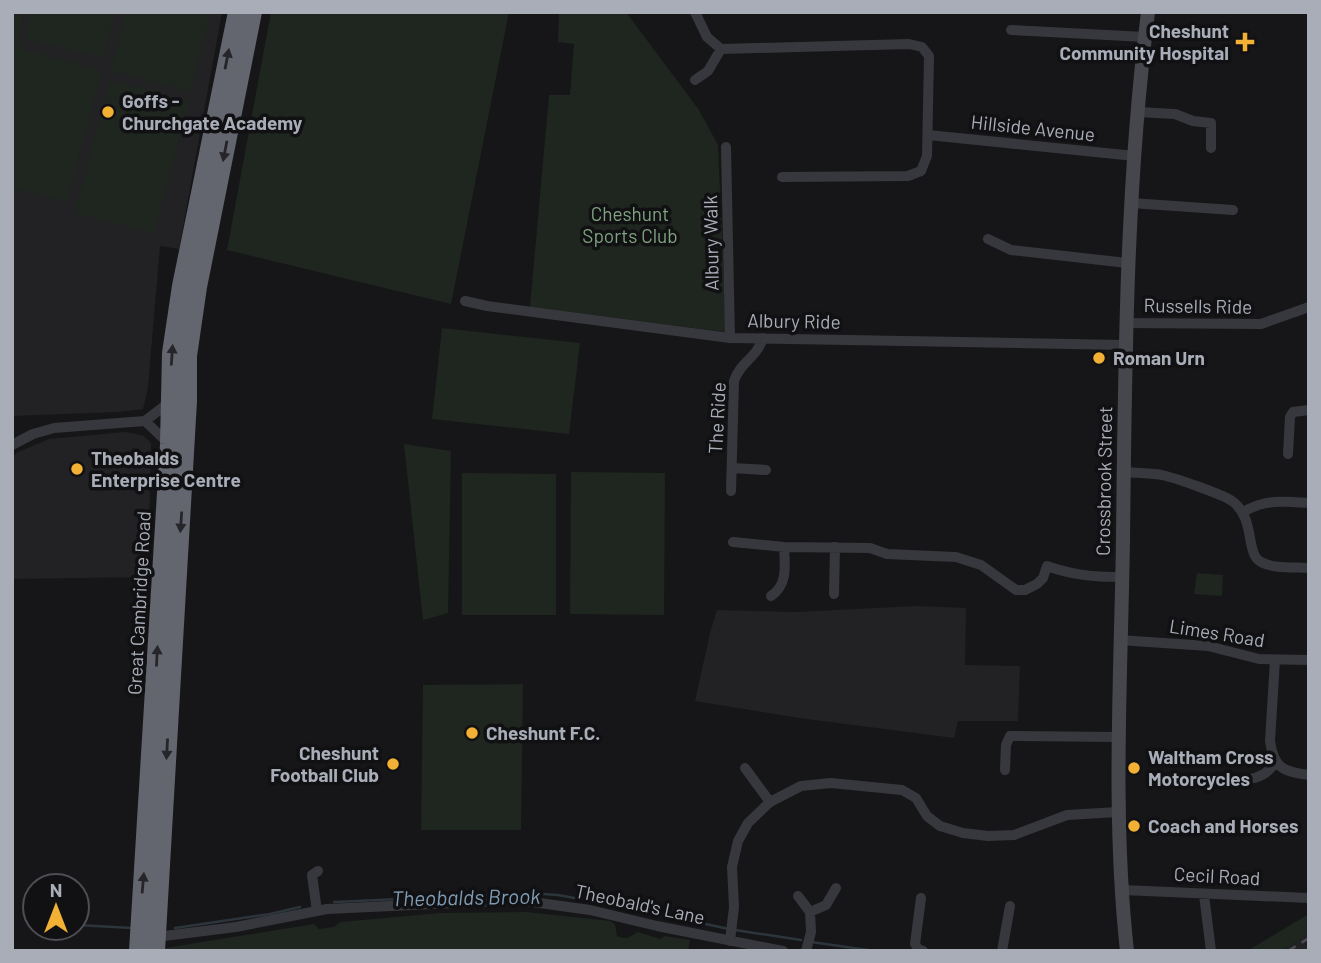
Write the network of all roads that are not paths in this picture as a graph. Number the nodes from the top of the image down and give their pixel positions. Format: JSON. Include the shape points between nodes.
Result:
{"nodes":[{"id":1,"x":237,"y":12,"type":"edge"},
{"id":2,"x":253,"y":12,"type":"edge"},
{"id":3,"x":695,"y":12,"type":"edge"},
{"id":4,"x":1148,"y":12,"type":"edge"},
{"id":5,"x":1012,"y":30,"type":"dead end"},
{"id":6,"x":1145,"y":37,"type":"junction"},
{"id":7,"x":722,"y":49,"type":"junction"},
{"id":8,"x":695,"y":80,"type":"dead end"},
{"id":9,"x":1138,"y":112,"type":"junction"},
{"id":10,"x":928,"y":135,"type":"junction"},
{"id":11,"x":726,"y":147,"type":"dead end"},
{"id":12,"x":1211,"y":148,"type":"dead end"},
{"id":13,"x":1135,"y":156,"type":"junction"},
{"id":14,"x":782,"y":177,"type":"dead end"},
{"id":15,"x":1131,"y":203,"type":"junction"},
{"id":16,"x":1233,"y":210,"type":"dead end"},
{"id":17,"x":988,"y":239,"type":"dead end"},
{"id":18,"x":1127,"y":263,"type":"junction"},
{"id":19,"x":465,"y":301,"type":"dead end"},
{"id":20,"x":1309,"y":307,"type":"edge"},
{"id":21,"x":1125,"y":323,"type":"junction"},
{"id":22,"x":730,"y":338,"type":"junction"},
{"id":23,"x":763,"y":338,"type":"junction"},
{"id":24,"x":1125,"y":345,"type":"junction"},
{"id":25,"x":171,"y":400,"type":"junction"},
{"id":26,"x":1309,"y":410,"type":"edge"},
{"id":27,"x":145,"y":421,"type":"junction"},
{"id":28,"x":169,"y":444,"type":"junction"},
{"id":29,"x":12,"y":445,"type":"edge"},
{"id":30,"x":1288,"y":454,"type":"dead end"},
{"id":31,"x":732,"y":468,"type":"junction"},
{"id":32,"x":766,"y":470,"type":"dead end"},
{"id":33,"x":1124,"y":472,"type":"junction"},
{"id":34,"x":731,"y":491,"type":"dead end"},
{"id":35,"x":1309,"y":503,"type":"edge"},
{"id":36,"x":1243,"y":512,"type":"junction"},
{"id":37,"x":733,"y":542,"type":"dead end"},
{"id":38,"x":784,"y":547,"type":"junction"},
{"id":39,"x":835,"y":547,"type":"junction"},
{"id":40,"x":1309,"y":568,"type":"edge"},
{"id":41,"x":1121,"y":577,"type":"junction"},
{"id":42,"x":834,"y":594,"type":"dead end"},
{"id":43,"x":771,"y":596,"type":"dead end"},
{"id":44,"x":1119,"y":640,"type":"junction"},
{"id":45,"x":1275,"y":660,"type":"junction"},
{"id":46,"x":1309,"y":660,"type":"edge"},
{"id":47,"x":1118,"y":737,"type":"junction"},
{"id":48,"x":1275,"y":762,"type":"junction"},
{"id":49,"x":745,"y":768,"type":"dead end"},
{"id":50,"x":1005,"y":770,"type":"dead end"},
{"id":51,"x":1309,"y":775,"type":"edge"},
{"id":52,"x":1228,"y":780,"type":"dead end"},
{"id":53,"x":770,"y":802,"type":"junction"},
{"id":54,"x":1118,"y":812,"type":"junction"},
{"id":55,"x":318,"y":871,"type":"dead end"},
{"id":56,"x":836,"y":888,"type":"dead end"},
{"id":57,"x":1123,"y":890,"type":"junction"},
{"id":58,"x":1204,"y":895,"type":"junction"},
{"id":59,"x":798,"y":896,"type":"dead end"},
{"id":60,"x":921,"y":898,"type":"dead end"},
{"id":61,"x":1309,"y":898,"type":"edge"},
{"id":62,"x":316,"y":906,"type":"junction"},
{"id":63,"x":1010,"y":906,"type":"dead end"},
{"id":64,"x":810,"y":912,"type":"junction"},
{"id":65,"x":731,"y":932,"type":"junction"},
{"id":66,"x":156,"y":944,"type":"edge"},
{"id":67,"x":807,"y":945,"type":"edge"},
{"id":68,"x":138,"y":951,"type":"edge"},
{"id":69,"x":783,"y":951,"type":"edge"},
{"id":70,"x":923,"y":951,"type":"edge"},
{"id":71,"x":1002,"y":951,"type":"edge"},
{"id":72,"x":1127,"y":951,"type":"edge"},
{"id":73,"x":1211,"y":951,"type":"edge"}],
"edges":[{"from":25,"to":1,"type":"highway","name":"Great Cambridge Road","one_way":true,"via":[[171,353],[181,286]]},
{"from":2,"to":66,"type":"highway","name":"Great Cambridge Road","one_way":true,"via":[[188,356]]},
{"from":3,"to":7,"type":"street","via":[[707,37]]},
{"from":4,"to":6,"type":"main road","name":"Crossbrook Street"},
{"from":5,"to":6,"type":"street"},
{"from":6,"to":9,"type":"main road","name":"Crossbrook Street"},
{"from":7,"to":8,"type":"street","via":[[708,71]]},
{"from":7,"to":10,"type":"street","via":[[917,45],[930,62]]},
{"from":9,"to":12,"type":"street","via":[[1175,114],[1211,123]]},
{"from":9,"to":13,"type":"main road","name":"Crossbrook Street"},
{"from":10,"to":13,"type":"street","name":"Hillside Avenue"},
{"from":10,"to":14,"type":"street","via":[[925,165],[913,175]]},
{"from":11,"to":22,"type":"street","name":"Albury Walk"},
{"from":13,"to":15,"type":"main road","name":"Crossbrook Street"},
{"from":15,"to":16,"type":"street"},
{"from":15,"to":18,"type":"main road","name":"Crossbrook Street"},
{"from":17,"to":18,"type":"street","via":[[1011,250]]},
{"from":18,"to":21,"type":"main road","name":"Crossbrook Street"},
{"from":19,"to":22,"type":"street","name":"Albury Ride"},
{"from":20,"to":21,"type":"street","name":"Russells Ride","via":[[1261,324]]},
{"from":21,"to":24,"type":"main road","name":"Crossbrook Street"},
{"from":22,"to":23,"type":"street","name":"Albury Ride"},
{"from":23,"to":24,"type":"street","name":"Albury Ride"},
{"from":23,"to":31,"type":"street","name":"The Ride","via":[[734,381]]},
{"from":24,"to":33,"type":"main road","name":"Crossbrook Street"},
{"from":25,"to":27,"type":"street"},
{"from":25,"to":28,"type":"highway","name":"Great Cambridge Road"},
{"from":26,"to":30,"type":"street","via":[[1293,412],[1290,417]]},
{"from":27,"to":28,"type":"street"},
{"from":27,"to":29,"type":"street","via":[[54,428]]},
{"from":68,"to":28,"type":"highway","name":"Great Cambridge Road","one_way":true},
{"from":31,"to":32,"type":"street","name":"The Ride"},
{"from":31,"to":34,"type":"street","name":"The Ride"},
{"from":33,"to":36,"type":"street","via":[[1166,476],[1233,501]]},
{"from":33,"to":41,"type":"main road","name":"Crossbrook Street"},
{"from":35,"to":36,"type":"street","via":[[1272,500]]},
{"from":36,"to":40,"type":"street","via":[[1254,556],[1260,562]]},
{"from":37,"to":38,"type":"street"},
{"from":38,"to":39,"type":"street"},
{"from":38,"to":43,"type":"street","via":[[783,581]]},
{"from":39,"to":41,"type":"street","via":[[956,557],[981,565],[1016,590],[1037,584],[1047,566],[1090,577]]},
{"from":39,"to":42,"type":"street"},
{"from":41,"to":44,"type":"main road","name":"Crossbrook Street"},
{"from":44,"to":45,"type":"street","name":"Limes Road","via":[[1208,646]]},
{"from":44,"to":47,"type":"main road","name":"Crossbrook Street"},
{"from":45,"to":46,"type":"street","name":"Limes Road"},
{"from":45,"to":48,"type":"street","via":[[1269,741]]},
{"from":47,"to":50,"type":"street","via":[[1010,736]]},
{"from":47,"to":54,"type":"main road","name":"Crossbrook Street"},
{"from":48,"to":51,"type":"street","via":[[1290,772]]},
{"from":48,"to":52,"type":"street","via":[[1258,778]]},
{"from":49,"to":53,"type":"street"},
{"from":53,"to":54,"type":"street","via":[[812,784],[892,789],[911,794],[940,826],[999,837],[1059,817]]},
{"from":53,"to":65,"type":"street","via":[[748,823],[735,850]]},
{"from":54,"to":57,"type":"main road","name":"Crossbrook Street"},
{"from":55,"to":62,"type":"street","via":[[312,875]]},
{"from":56,"to":64,"type":"street","via":[[826,905]]},
{"from":57,"to":58,"type":"street","name":"Cecil Road"},
{"from":57,"to":72,"type":"main road","name":"Crossbrook Street"},
{"from":58,"to":61,"type":"street","name":"Cecil Road"},
{"from":58,"to":73,"type":"street"},
{"from":59,"to":64,"type":"street"},
{"from":60,"to":70,"type":"street","via":[[915,944]]},
{"from":62,"to":65,"type":"street","name":"Theobald's Lane","via":[[518,900],[657,926]]},
{"from":62,"to":66,"type":"street","name":"Theobald's Lane"},
{"from":63,"to":71,"type":"street"},
{"from":64,"to":67,"type":"street"},
{"from":65,"to":69,"type":"street","name":"Theobald's Lane"}]}
